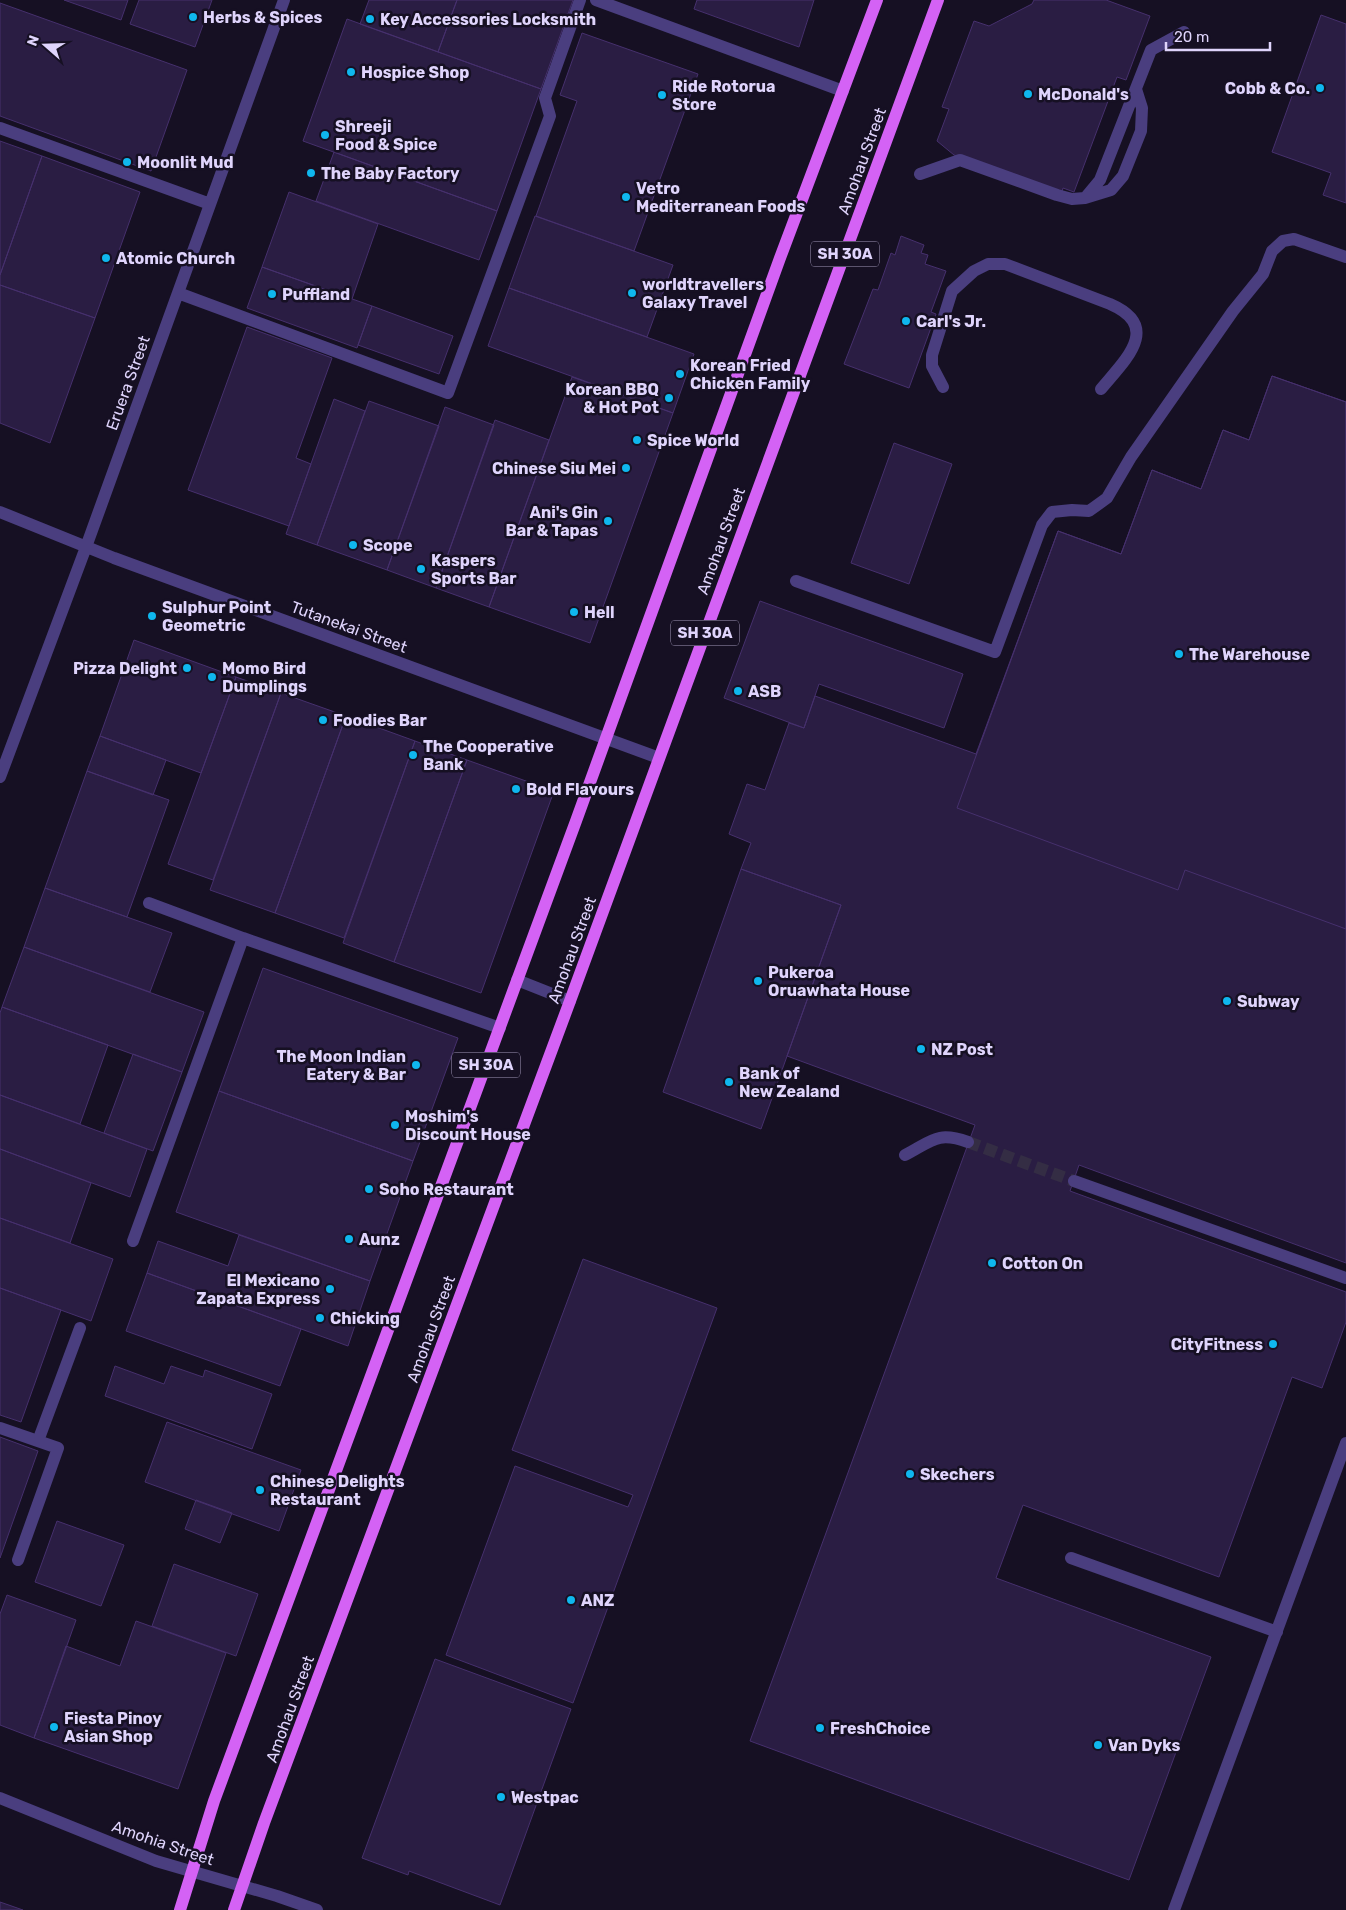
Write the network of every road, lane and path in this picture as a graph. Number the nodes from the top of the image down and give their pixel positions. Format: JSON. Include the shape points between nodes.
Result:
{"nodes":[{"id":1,"x":284,"y":0,"type":"edge"},
{"id":2,"x":580,"y":0,"type":"edge"},
{"id":3,"x":596,"y":0,"type":"edge"},
{"id":4,"x":877,"y":0,"type":"edge"},
{"id":5,"x":938,"y":0,"type":"edge"},
{"id":6,"x":1184,"y":32,"type":"dead end"},
{"id":7,"x":1136,"y":89,"type":"junction"},
{"id":8,"x":843,"y":91,"type":"junction"},
{"id":9,"x":0,"y":128,"type":"edge"},
{"id":10,"x":920,"y":174,"type":"dead end"},
{"id":11,"x":1085,"y":198,"type":"junction"},
{"id":12,"x":210,"y":204,"type":"junction"},
{"id":13,"x":1346,"y":257,"type":"edge"},
{"id":14,"x":178,"y":293,"type":"junction"},
{"id":15,"x":943,"y":387,"type":"dead end"},
{"id":16,"x":1101,"y":389,"type":"dead end"},
{"id":17,"x":0,"y":512,"type":"edge"},
{"id":18,"x":86,"y":547,"type":"junction"},
{"id":19,"x":796,"y":581,"type":"dead end"},
{"id":20,"x":606,"y":738,"type":"junction"},
{"id":21,"x":659,"y":758,"type":"junction"},
{"id":22,"x":0,"y":777,"type":"edge"},
{"id":23,"x":149,"y":903,"type":"dead end"},
{"id":24,"x":243,"y":938,"type":"junction"},
{"id":25,"x":517,"y":980,"type":"junction"},
{"id":26,"x":570,"y":1001,"type":"junction"},
{"id":27,"x":500,"y":1028,"type":"junction"},
{"id":28,"x":968,"y":1142,"type":"tunnel mouth"},
{"id":29,"x":905,"y":1155,"type":"dead end"},
{"id":30,"x":1074,"y":1181,"type":"tunnel mouth"},
{"id":31,"x":133,"y":1241,"type":"dead end"},
{"id":32,"x":1346,"y":1278,"type":"edge"},
{"id":33,"x":80,"y":1328,"type":"dead end"},
{"id":34,"x":0,"y":1428,"type":"edge"},
{"id":35,"x":38,"y":1441,"type":"junction"},
{"id":36,"x":1346,"y":1443,"type":"edge"},
{"id":37,"x":1071,"y":1558,"type":"dead end"},
{"id":38,"x":18,"y":1560,"type":"dead end"},
{"id":39,"x":1277,"y":1632,"type":"junction"},
{"id":40,"x":0,"y":1798,"type":"edge"},
{"id":41,"x":192,"y":1872,"type":"junction"},
{"id":42,"x":244,"y":1886,"type":"junction"},
{"id":43,"x":180,"y":1910,"type":"edge"},
{"id":44,"x":234,"y":1910,"type":"edge"},
{"id":45,"x":317,"y":1910,"type":"edge"},
{"id":46,"x":1174,"y":1910,"type":"edge"}],
"edges":[{"from":1,"to":12,"type":"street","name":"Eruera Street"},
{"from":2,"to":14,"type":"street","via":[[545,98],[550,116],[448,393]]},
{"from":3,"to":8,"type":"street"},
{"from":4,"to":8,"type":"main road","number":"SH 30A"},
{"from":5,"to":21,"type":"main road","name":"Amohau Street","number":"SH 30A"},
{"from":6,"to":7,"type":"street","via":[[1151,50]]},
{"from":7,"to":11,"type":"street","via":[[1100,180]]},
{"from":7,"to":11,"type":"street","via":[[1142,108],[1141,131],[1124,176],[1111,190]]},
{"from":8,"to":20,"type":"main road","number":"SH 30A"},
{"from":9,"to":12,"type":"street"},
{"from":10,"to":11,"type":"street","via":[[960,160],[1057,195]]},
{"from":12,"to":14,"type":"street","name":"Eruera Street"},
{"from":13,"to":19,"type":"street","via":[[1294,239],[1283,241],[1272,251],[1263,274],[1233,311],[1136,449],[1107,498],[1089,511],[1052,512],[1042,525],[995,652]]},
{"from":14,"to":18,"type":"street","name":"Eruera Street"},
{"from":15,"to":16,"type":"street","via":[[932,366],[932,355],[952,291],[974,270],[988,264],[1005,264],[1124,309],[1133,319],[1138,335],[1130,353]]},
{"from":17,"to":18,"type":"street","name":"Tutanekai Street"},
{"from":18,"to":20,"type":"street","name":"Tutanekai Street"},
{"from":18,"to":22,"type":"street","name":"Eruera Street"},
{"from":20,"to":21,"type":"street","name":"Tutanekai Street"},
{"from":20,"to":25,"type":"main road","number":"SH 30A"},
{"from":21,"to":26,"type":"main road","name":"Amohau Street","number":"SH 30A"},
{"from":23,"to":24,"type":"street"},
{"from":24,"to":27,"type":"street"},
{"from":24,"to":31,"type":"street"},
{"from":25,"to":26,"type":"street"},
{"from":25,"to":27,"type":"main road","number":"SH 30A"},
{"from":26,"to":42,"type":"main road","name":"Amohau Street","number":"SH 30A","via":[[264,1823]]},
{"from":27,"to":41,"type":"main road","number":"SH 30A","via":[[214,1801]]},
{"from":28,"to":29,"type":"street","via":[[952,1136],[940,1137]]},
{"from":30,"to":32,"type":"street"},
{"from":33,"to":35,"type":"street"},
{"from":34,"to":35,"type":"street"},
{"from":35,"to":38,"type":"street","via":[[58,1448]]},
{"from":36,"to":39,"type":"street"},
{"from":37,"to":39,"type":"street"},
{"from":39,"to":46,"type":"street"},
{"from":40,"to":41,"type":"street","name":"Amohia Street","via":[[156,1861]]},
{"from":41,"to":42,"type":"street","name":"Amohia Street"},
{"from":41,"to":43,"type":"main road","number":"SH 30A"},
{"from":42,"to":44,"type":"main road","name":"Amohau Street","number":"SH 30A"},
{"from":42,"to":45,"type":"street","name":"Amohia Street"}]}
